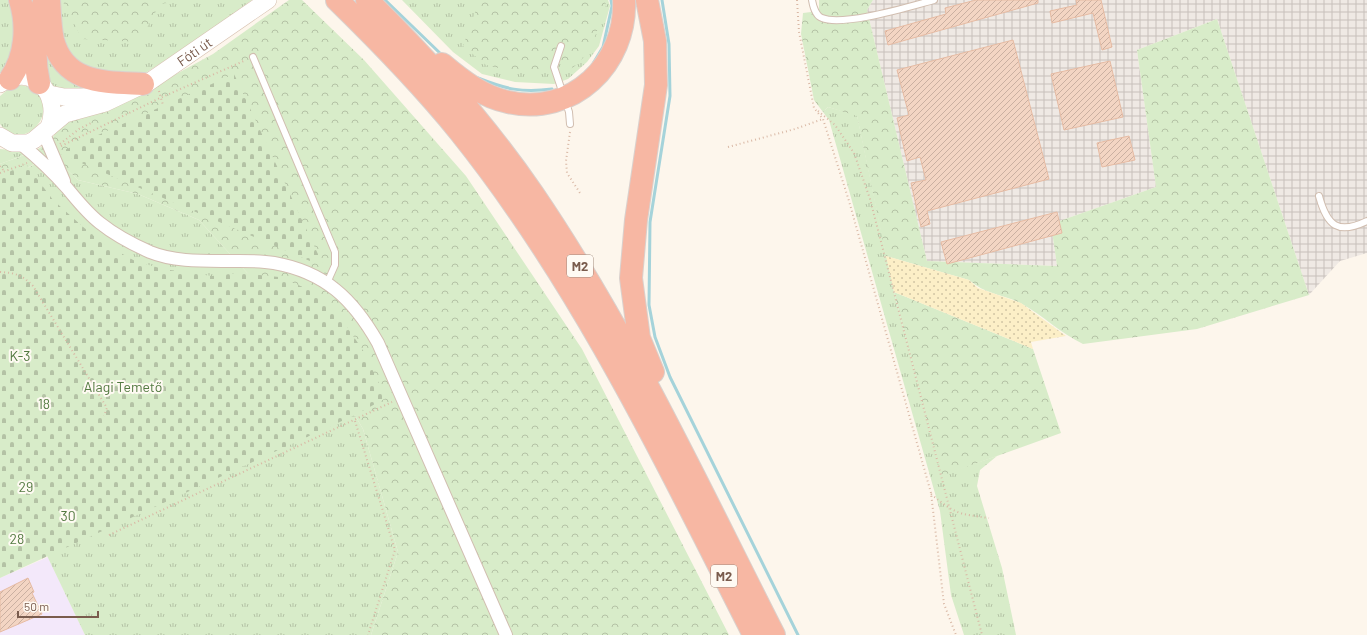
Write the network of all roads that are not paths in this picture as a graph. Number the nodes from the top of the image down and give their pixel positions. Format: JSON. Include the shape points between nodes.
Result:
{"nodes":[{"id":1,"x":20,"y":0,"type":"edge"},
{"id":2,"x":44,"y":0,"type":"edge"},
{"id":3,"x":49,"y":0,"type":"edge"},
{"id":4,"x":268,"y":0,"type":"edge"},
{"id":5,"x":337,"y":0,"type":"edge"},
{"id":6,"x":367,"y":0,"type":"edge"},
{"id":7,"x":624,"y":0,"type":"edge"},
{"id":8,"x":647,"y":0,"type":"edge"},
{"id":9,"x":812,"y":0,"type":"edge"},
{"id":10,"x":934,"y":0,"type":"edge"},
{"id":11,"x":404,"y":36,"type":"junction"},
{"id":12,"x":561,"y":46,"type":"dead end"},
{"id":13,"x":253,"y":57,"type":"road end"},
{"id":14,"x":5,"y":82,"type":"edge"},
{"id":15,"x":144,"y":84,"type":"junction"},
{"id":16,"x":44,"y":88,"type":"junction"},
{"id":17,"x":116,"y":97,"type":"junction"},
{"id":18,"x":564,"y":97,"type":"junction"},
{"id":19,"x":570,"y":124,"type":"road end"},
{"id":20,"x":46,"y":130,"type":"junction"},
{"id":21,"x":8,"y":142,"type":"edge"},
{"id":22,"x":66,"y":188,"type":"junction"},
{"id":23,"x":1319,"y":196,"type":"dead end"},
{"id":24,"x":1367,"y":220,"type":"edge"},
{"id":25,"x":327,"y":283,"type":"junction"},
{"id":26,"x":669,"y":429,"type":"junction"},
{"id":27,"x":506,"y":635,"type":"edge"},
{"id":28,"x":754,"y":635,"type":"edge"},
{"id":29,"x":774,"y":635,"type":"edge"}],
"edges":[{"from":1,"to":14,"type":"highway","via":[[24,16],[22,58]]},
{"from":2,"to":16,"type":"highway","via":[[34,51],[34,64]]},
{"from":3,"to":15,"type":"highway","via":[[53,40],[60,55],[78,74],[104,82]]},
{"from":4,"to":15,"type":"main road","name":"Fóti út"},
{"from":5,"to":28,"type":"highway","number":"M2","via":[[460,132],[516,208],[568,286],[625,384]]},
{"from":6,"to":11,"type":"highway","number":"M2"},
{"from":7,"to":18,"type":"highway","via":[[622,31],[608,62],[588,84]]},
{"from":8,"to":26,"type":"highway","via":[[655,40],[656,85],[636,220],[631,278],[639,338],[661,396]]},
{"from":9,"to":10,"type":"lane","via":[[817,14],[822,18],[837,21],[889,12]]},
{"from":11,"to":18,"type":"highway","via":[[436,58],[457,77],[489,96],[507,102],[528,104],[539,104]]},
{"from":11,"to":26,"type":"highway","number":"M2","via":[[473,114],[532,193],[584,273]]},
{"from":12,"to":18,"type":"lane","via":[[554,67]]},
{"from":13,"to":25,"type":"lane","via":[[335,252],[335,265]]},
{"from":14,"to":16,"type":"main road","via":[[25,77]]},
{"from":15,"to":17,"type":"main road","name":"Fóti út"},
{"from":16,"to":17,"type":"main road","via":[[64,97]]},
{"from":16,"to":20,"type":"main road","via":[[53,110]]},
{"from":17,"to":20,"type":"main road","name":"Fóti út","via":[[93,108],[64,114]]},
{"from":18,"to":19,"type":"lane"},
{"from":20,"to":21,"type":"main road","name":"Fóti út","via":[[34,140]]},
{"from":20,"to":22,"type":"street","via":[[51,151]]},
{"from":21,"to":22,"type":"street"},
{"from":22,"to":25,"type":"street","via":[[100,224],[152,253],[195,261],[272,262],[312,274]]},
{"from":23,"to":24,"type":"lane","via":[[1323,212],[1335,226],[1344,229]]},
{"from":25,"to":27,"type":"street","via":[[348,300],[378,343]]},
{"from":26,"to":29,"type":"highway","number":"M2"}]}
